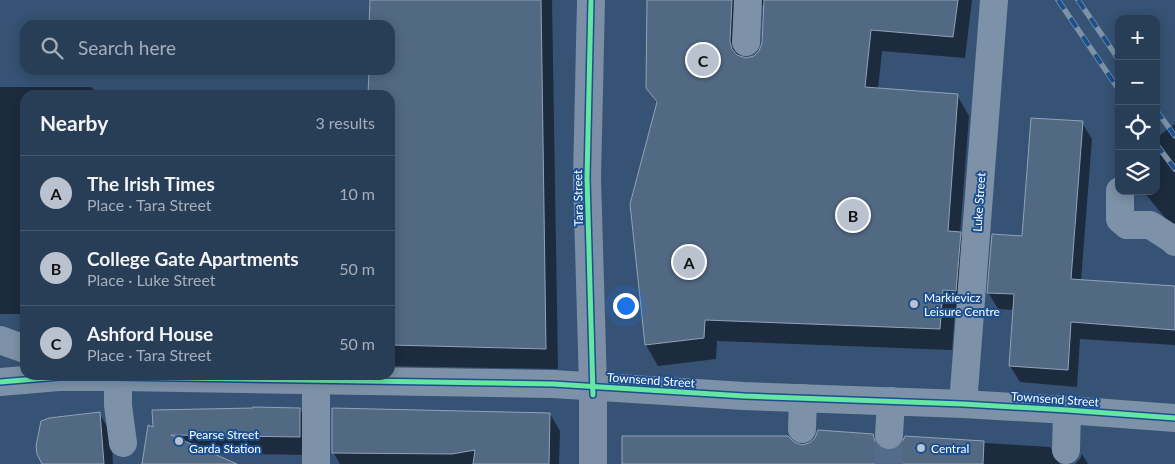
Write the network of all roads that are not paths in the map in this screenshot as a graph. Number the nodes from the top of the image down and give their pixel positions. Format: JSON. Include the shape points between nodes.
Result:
{"nodes":[{"id":1,"x":591,"y":0,"type":"edge"},
{"id":2,"x":748,"y":0,"type":"edge"},
{"id":3,"x":994,"y":0,"type":"edge"},
{"id":4,"x":746,"y":42,"type":"dead end"},
{"id":5,"x":1120,"y":195,"type":"edge"},
{"id":6,"x":1175,"y":242,"type":"edge"},
{"id":7,"x":0,"y":340,"type":"edge"},
{"id":8,"x":20,"y":347,"type":"edge"},
{"id":9,"x":24,"y":380,"type":"edge"},
{"id":10,"x":103,"y":380,"type":"edge"},
{"id":11,"x":316,"y":380,"type":"joint"},
{"id":12,"x":0,"y":382,"type":"edge"},
{"id":13,"x":593,"y":386,"type":"junction"},
{"id":14,"x":804,"y":398,"type":"junction"},
{"id":15,"x":891,"y":401,"type":"junction"},
{"id":16,"x":963,"y":404,"type":"junction"},
{"id":17,"x":1067,"y":410,"type":"junction"},
{"id":18,"x":1175,"y":418,"type":"edge"},
{"id":19,"x":802,"y":429,"type":"dead end"},
{"id":20,"x":889,"y":435,"type":"tunnel mouth"},
{"id":21,"x":123,"y":442,"type":"dead end"},
{"id":22,"x":1066,"y":450,"type":"dead end"},
{"id":23,"x":316,"y":464,"type":"edge"},
{"id":24,"x":592,"y":464,"type":"edge"}],
"edges":[{"from":1,"to":13,"type":"main road","name":"Tara Street","via":[[586,178]]},
{"from":2,"to":4,"type":"street"},
{"from":3,"to":16,"type":"street","name":"Luke Street"},
{"from":5,"to":6,"type":"street","via":[[1120,219],[1127,225],[1150,225]]},
{"from":7,"to":8,"type":"street"},
{"from":9,"to":12,"type":"street","name":"Townsend Street"},
{"from":10,"to":21,"type":"street","via":[[118,405]]},
{"from":11,"to":13,"type":"street","name":"Townsend Street"},
{"from":11,"to":23,"type":"street"},
{"from":13,"to":14,"type":"street","name":"Townsend Street"},
{"from":13,"to":24,"type":"main road","name":"Tara Street"},
{"from":14,"to":15,"type":"street","name":"Townsend Street"},
{"from":14,"to":19,"type":"street"},
{"from":15,"to":16,"type":"street","name":"Townsend Street"},
{"from":15,"to":20,"type":"street"},
{"from":16,"to":17,"type":"street","name":"Townsend Street"},
{"from":17,"to":18,"type":"street","name":"Townsend Street"},
{"from":17,"to":22,"type":"street"}]}
